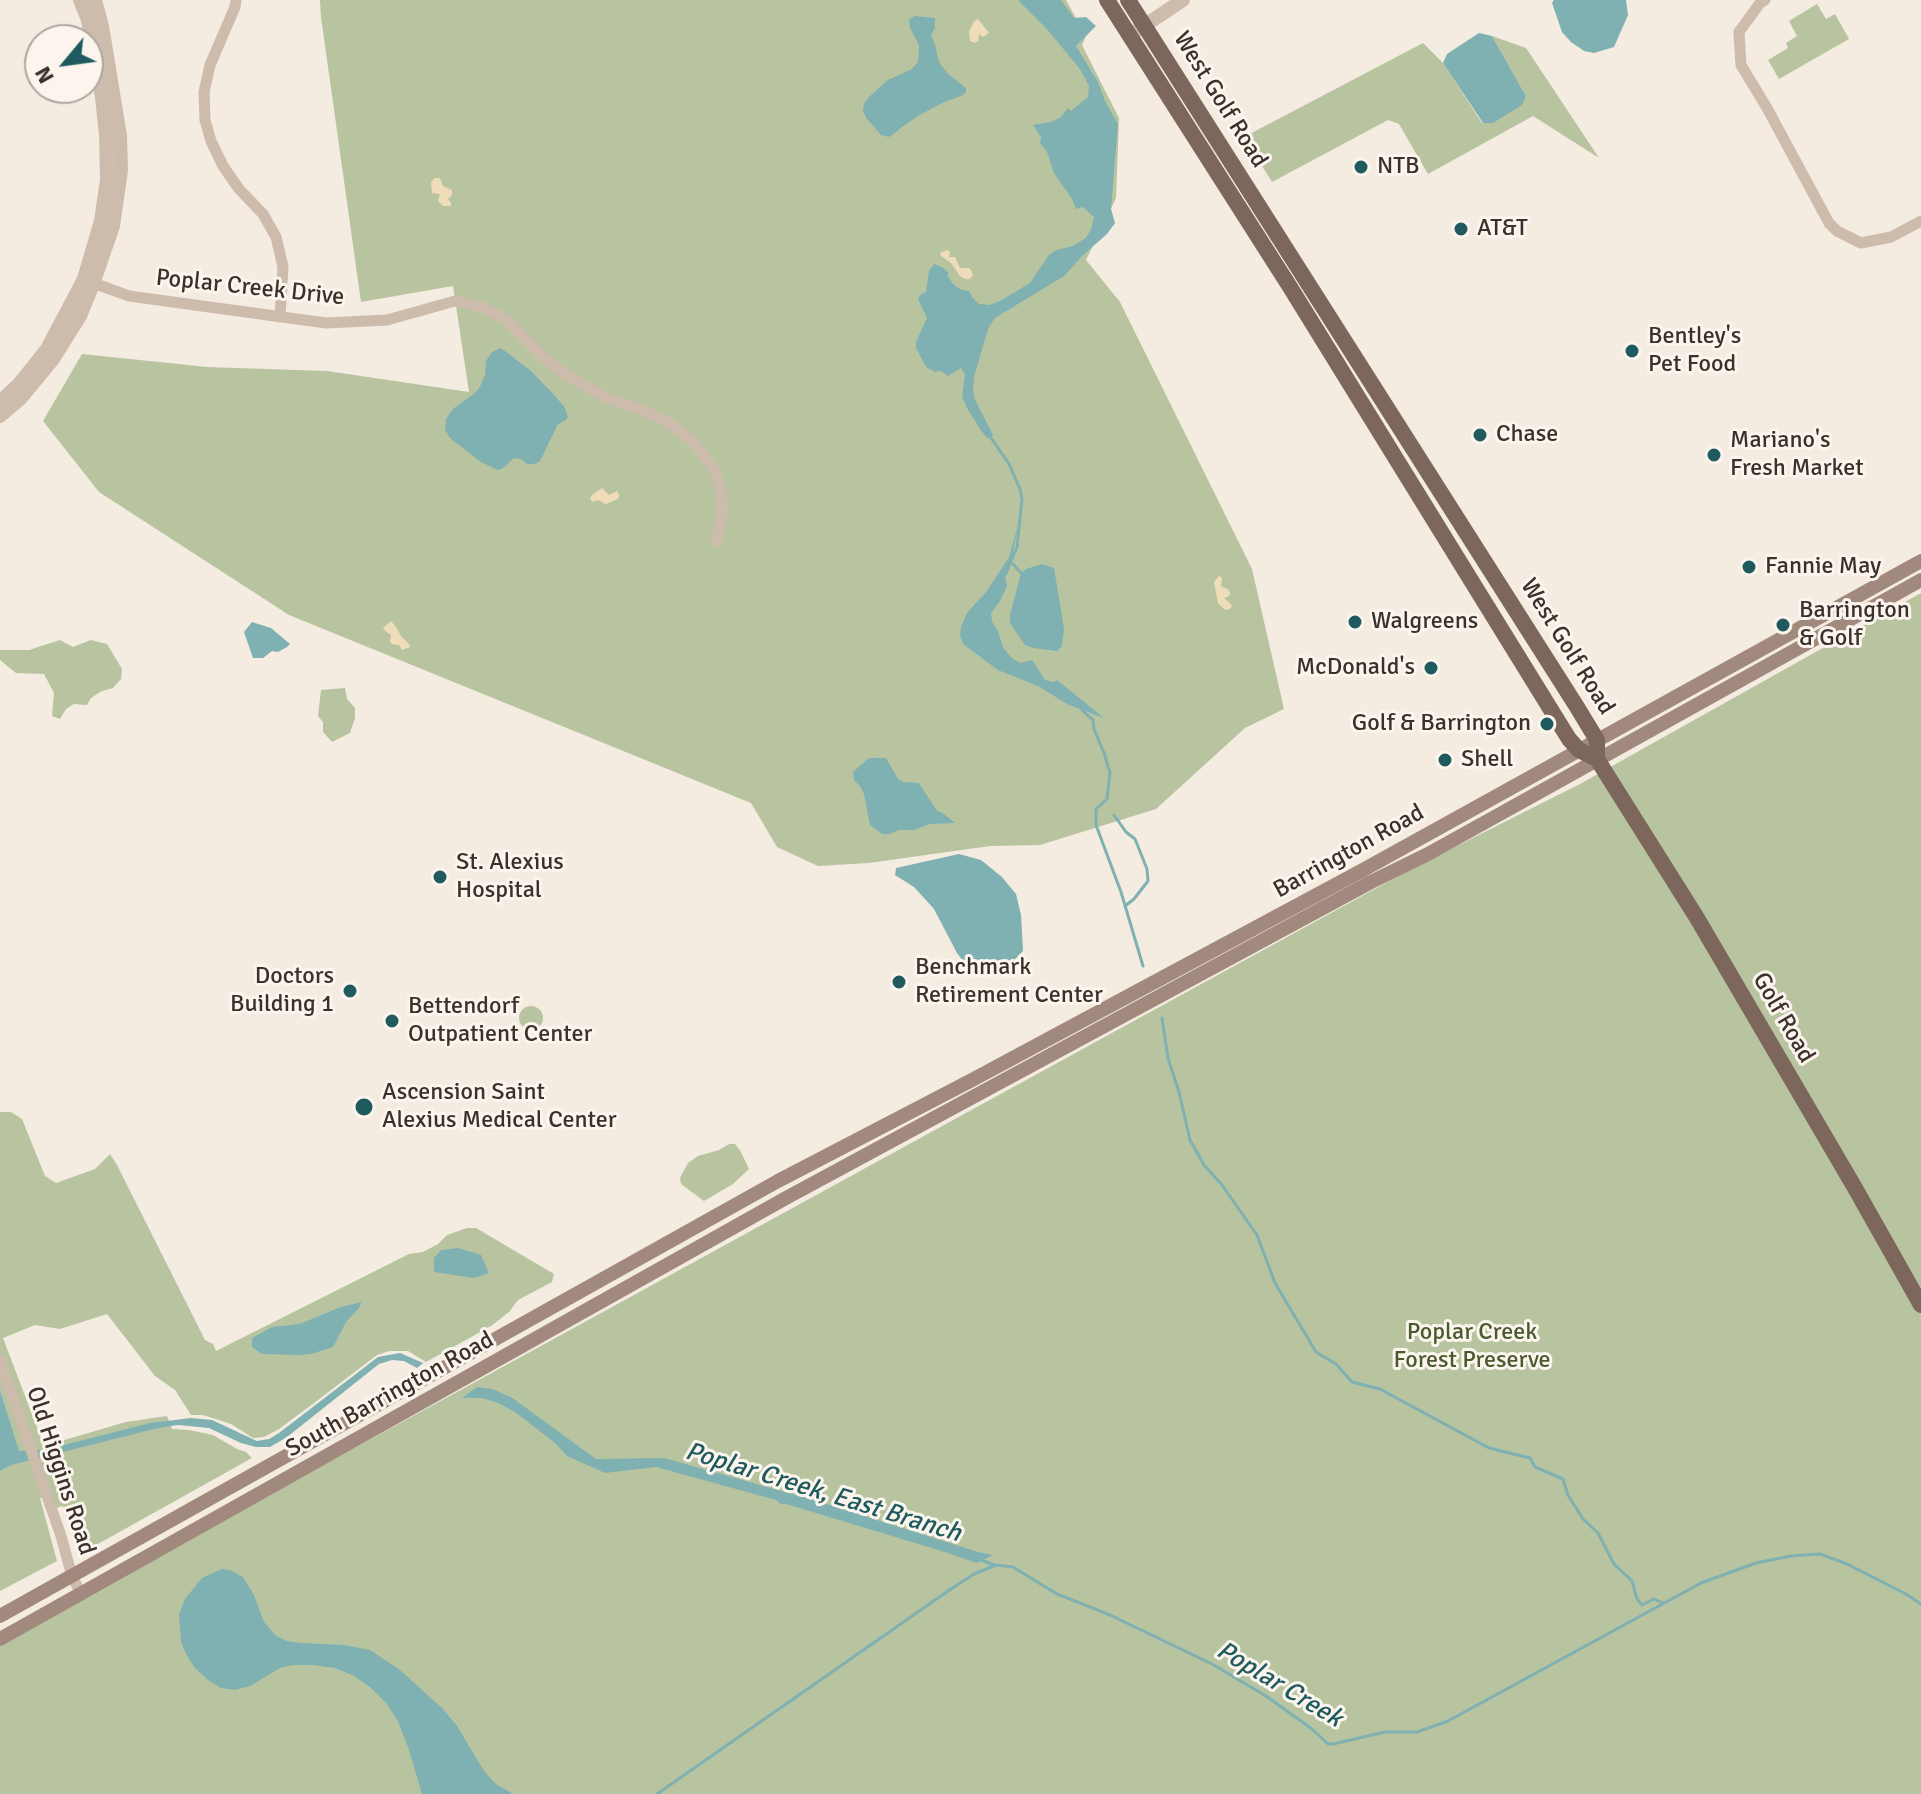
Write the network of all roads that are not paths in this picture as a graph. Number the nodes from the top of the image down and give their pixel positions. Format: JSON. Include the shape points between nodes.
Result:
{"nodes":[{"id":1,"x":80,"y":0,"type":"edge"},
{"id":2,"x":95,"y":0,"type":"edge"},
{"id":3,"x":236,"y":0,"type":"edge"},
{"id":4,"x":1107,"y":0,"type":"edge"},
{"id":5,"x":1128,"y":0,"type":"edge"},
{"id":6,"x":1183,"y":0,"type":"edge"},
{"id":7,"x":1765,"y":0,"type":"edge"},
{"id":8,"x":1145,"y":26,"type":"junction"},
{"id":9,"x":1129,"y":36,"type":"junction"},
{"id":10,"x":1921,"y":221,"type":"edge"},
{"id":11,"x":89,"y":282,"type":"junction"},
{"id":12,"x":280,"y":317,"type":"junction"},
{"id":13,"x":0,"y":402,"type":"edge"},
{"id":14,"x":0,"y":416,"type":"edge"},
{"id":15,"x":717,"y":541,"type":"dead end"},
{"id":16,"x":1921,"y":561,"type":"edge"},
{"id":17,"x":1921,"y":580,"type":"edge"},
{"id":18,"x":1597,"y":740,"type":"junction"},
{"id":19,"x":1579,"y":750,"type":"junction"},
{"id":20,"x":1597,"y":759,"type":"junction"},
{"id":21,"x":793,"y":1174,"type":"joint"},
{"id":22,"x":801,"y":1190,"type":"joint"},
{"id":23,"x":1921,"y":1305,"type":"edge"},
{"id":24,"x":0,"y":1361,"type":"edge"},
{"id":25,"x":72,"y":1576,"type":"junction"},
{"id":26,"x":81,"y":1594,"type":"junction"},
{"id":27,"x":0,"y":1616,"type":"edge"},
{"id":28,"x":0,"y":1639,"type":"edge"}],
"edges":[{"from":1,"to":11,"type":"street","via":[[88,20],[106,135],[107,180]]},
{"from":2,"to":11,"type":"street","via":[[113,89],[121,170],[113,226]]},
{"from":3,"to":12,"type":"street","via":[[210,65],[205,120],[223,166],[276,237],[283,267]]},
{"from":4,"to":9,"type":"main road","name":"West Golf Road"},
{"from":5,"to":8,"type":"main road","name":"West Golf Road"},
{"from":6,"to":8,"type":"street"},
{"from":7,"to":10,"type":"street","via":[[1739,32],[1741,65],[1829,223],[1861,243],[1891,237]]},
{"from":8,"to":9,"type":"street"},
{"from":8,"to":18,"type":"main road","name":"West Golf Road"},
{"from":9,"to":19,"type":"main road","name":"West Golf Road"},
{"from":11,"to":12,"type":"street","name":"Poplar Creek Drive","via":[[129,296]]},
{"from":11,"to":13,"type":"street","via":[[47,349]]},
{"from":11,"to":14,"type":"street","via":[[80,316],[53,359]]},
{"from":12,"to":15,"type":"street","name":"Poplar Creek Drive","via":[[326,323],[387,320],[455,301],[483,307],[505,319],[568,376],[670,423],[694,443],[714,469],[721,489]]},
{"from":16,"to":18,"type":"main road","name":"Barrington Road"},
{"from":17,"to":20,"type":"main road","name":"Barrington Road"},
{"from":18,"to":19,"type":"main road","name":"Barrington Road"},
{"from":18,"to":20,"type":"main road","name":"West Golf Road"},
{"from":19,"to":20,"type":"main road","name":"West Golf Road"},
{"from":19,"to":21,"type":"main road","name":"Barrington Road"},
{"from":20,"to":22,"type":"main road","name":"Barrington Road"},
{"from":20,"to":23,"type":"main road","name":"Golf Road","via":[[1697,918]]},
{"from":21,"to":25,"type":"main road","name":"South Barrington Road"},
{"from":22,"to":26,"type":"main road","name":"South Barrington Road"},
{"from":24,"to":25,"type":"street","name":"Old Higgins Road"},
{"from":25,"to":26,"type":"street","name":"Old Higgins Road"},
{"from":25,"to":27,"type":"main road","name":"South Barrington Road"},
{"from":26,"to":28,"type":"main road","name":"South Barrington Road"}]}
